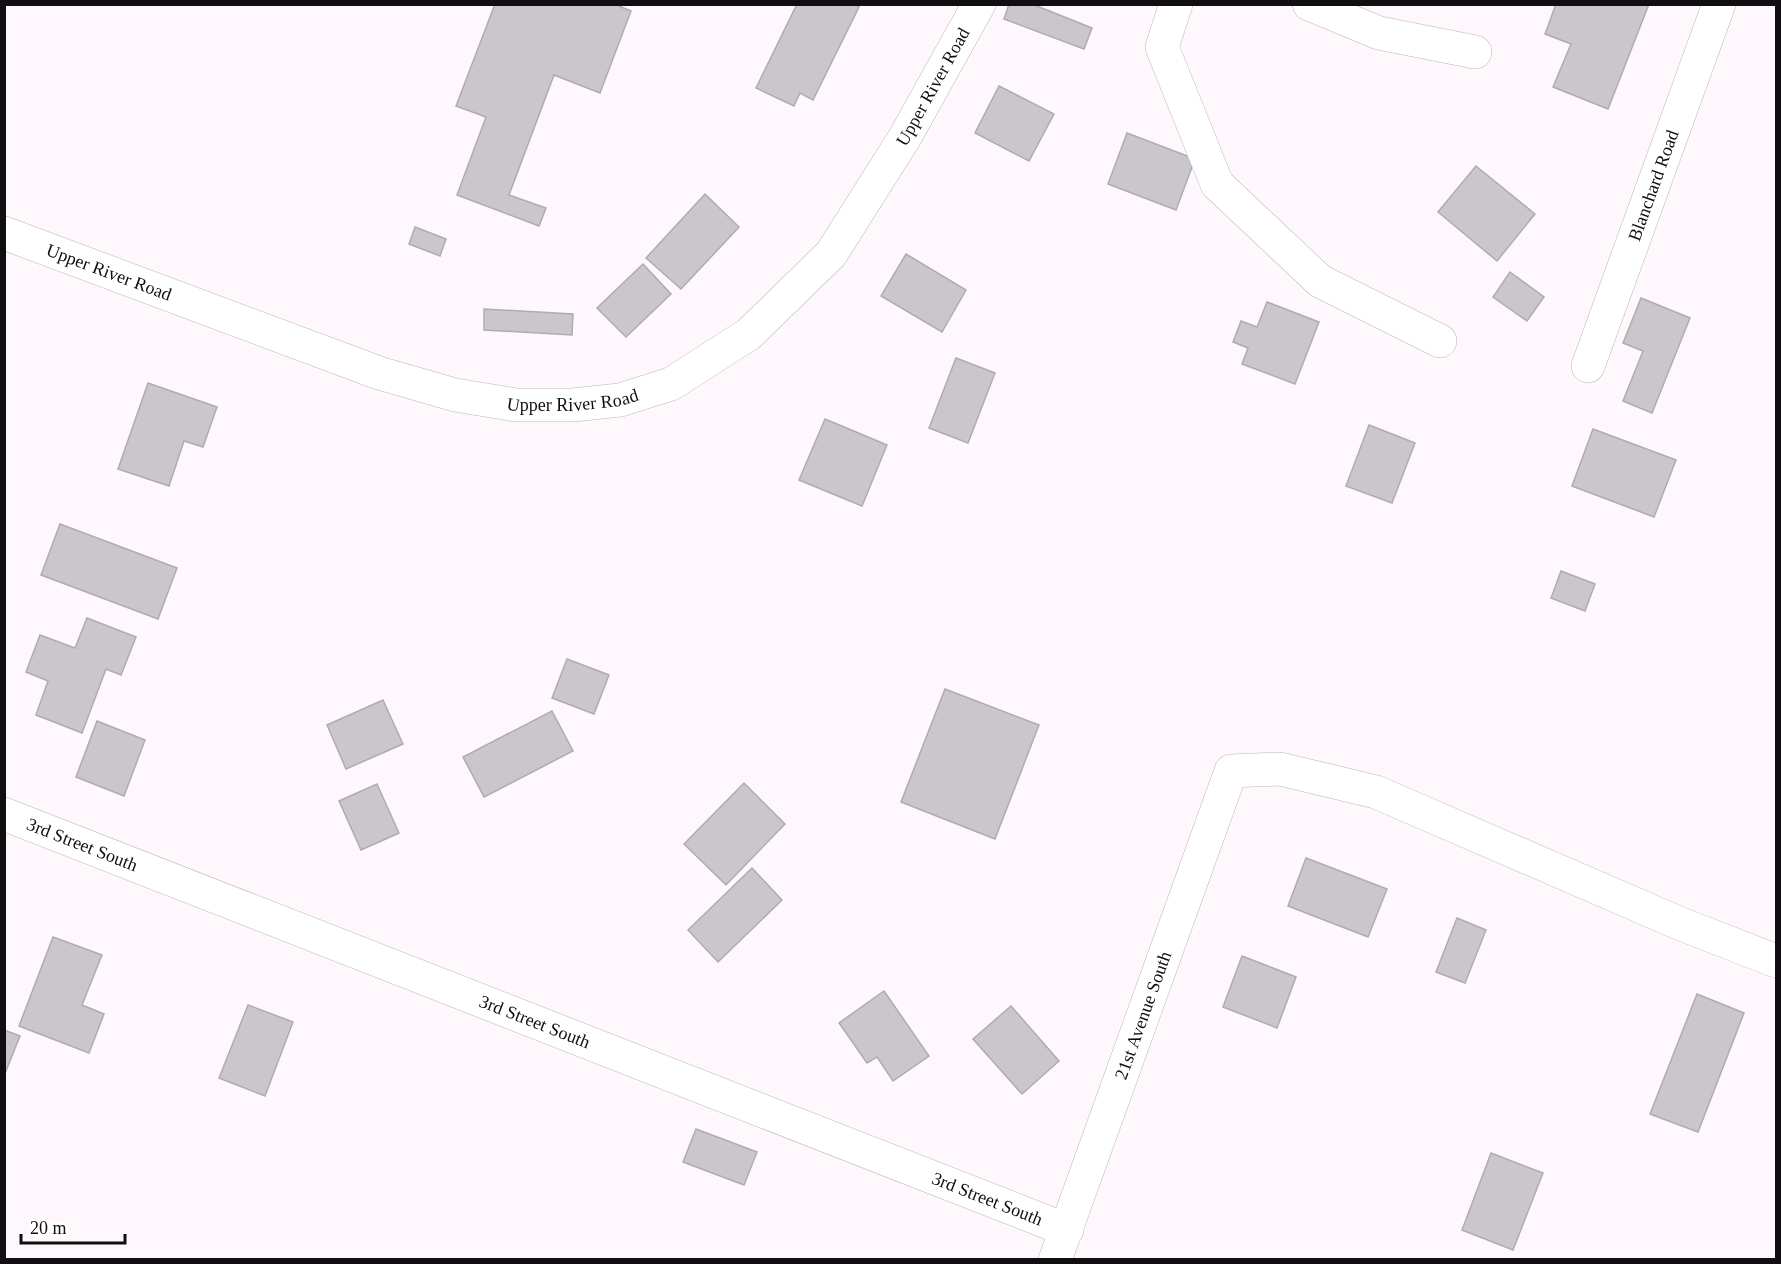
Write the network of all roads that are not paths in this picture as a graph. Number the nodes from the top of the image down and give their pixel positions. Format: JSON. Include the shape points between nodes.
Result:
{"nodes":[{"id":1,"x":980,"y":4,"type":"edge"},
{"id":2,"x":1176,"y":4,"type":"edge"},
{"id":3,"x":1308,"y":4,"type":"edge"},
{"id":4,"x":1719,"y":4,"type":"edge"},
{"id":5,"x":1475,"y":52,"type":"dead end"},
{"id":6,"x":4,"y":233,"type":"edge"},
{"id":7,"x":1440,"y":341,"type":"dead end"},
{"id":8,"x":1588,"y":366,"type":"dead end"},
{"id":9,"x":4,"y":814,"type":"edge"},
{"id":10,"x":1776,"y":961,"type":"edge"},
{"id":11,"x":1060,"y":1245,"type":"edge"}],
"edges":[{"from":1,"to":6,"type":"street","name":"Upper River Road","via":[[905,136],[831,254],[749,334],[671,384],[620,400],[516,405],[455,395],[379,373]]},
{"from":2,"to":7,"type":"street","via":[[1162,47],[1217,184],[1320,280]]},
{"from":3,"to":5,"type":"street","via":[[1379,33]]},
{"from":4,"to":8,"type":"street","name":"Blanchard Road"},
{"from":9,"to":11,"type":"street","name":"3rd Street South"},
{"from":10,"to":11,"type":"street","name":"21st Avenue South","via":[[1376,792],[1280,769],[1231,771]]}]}
